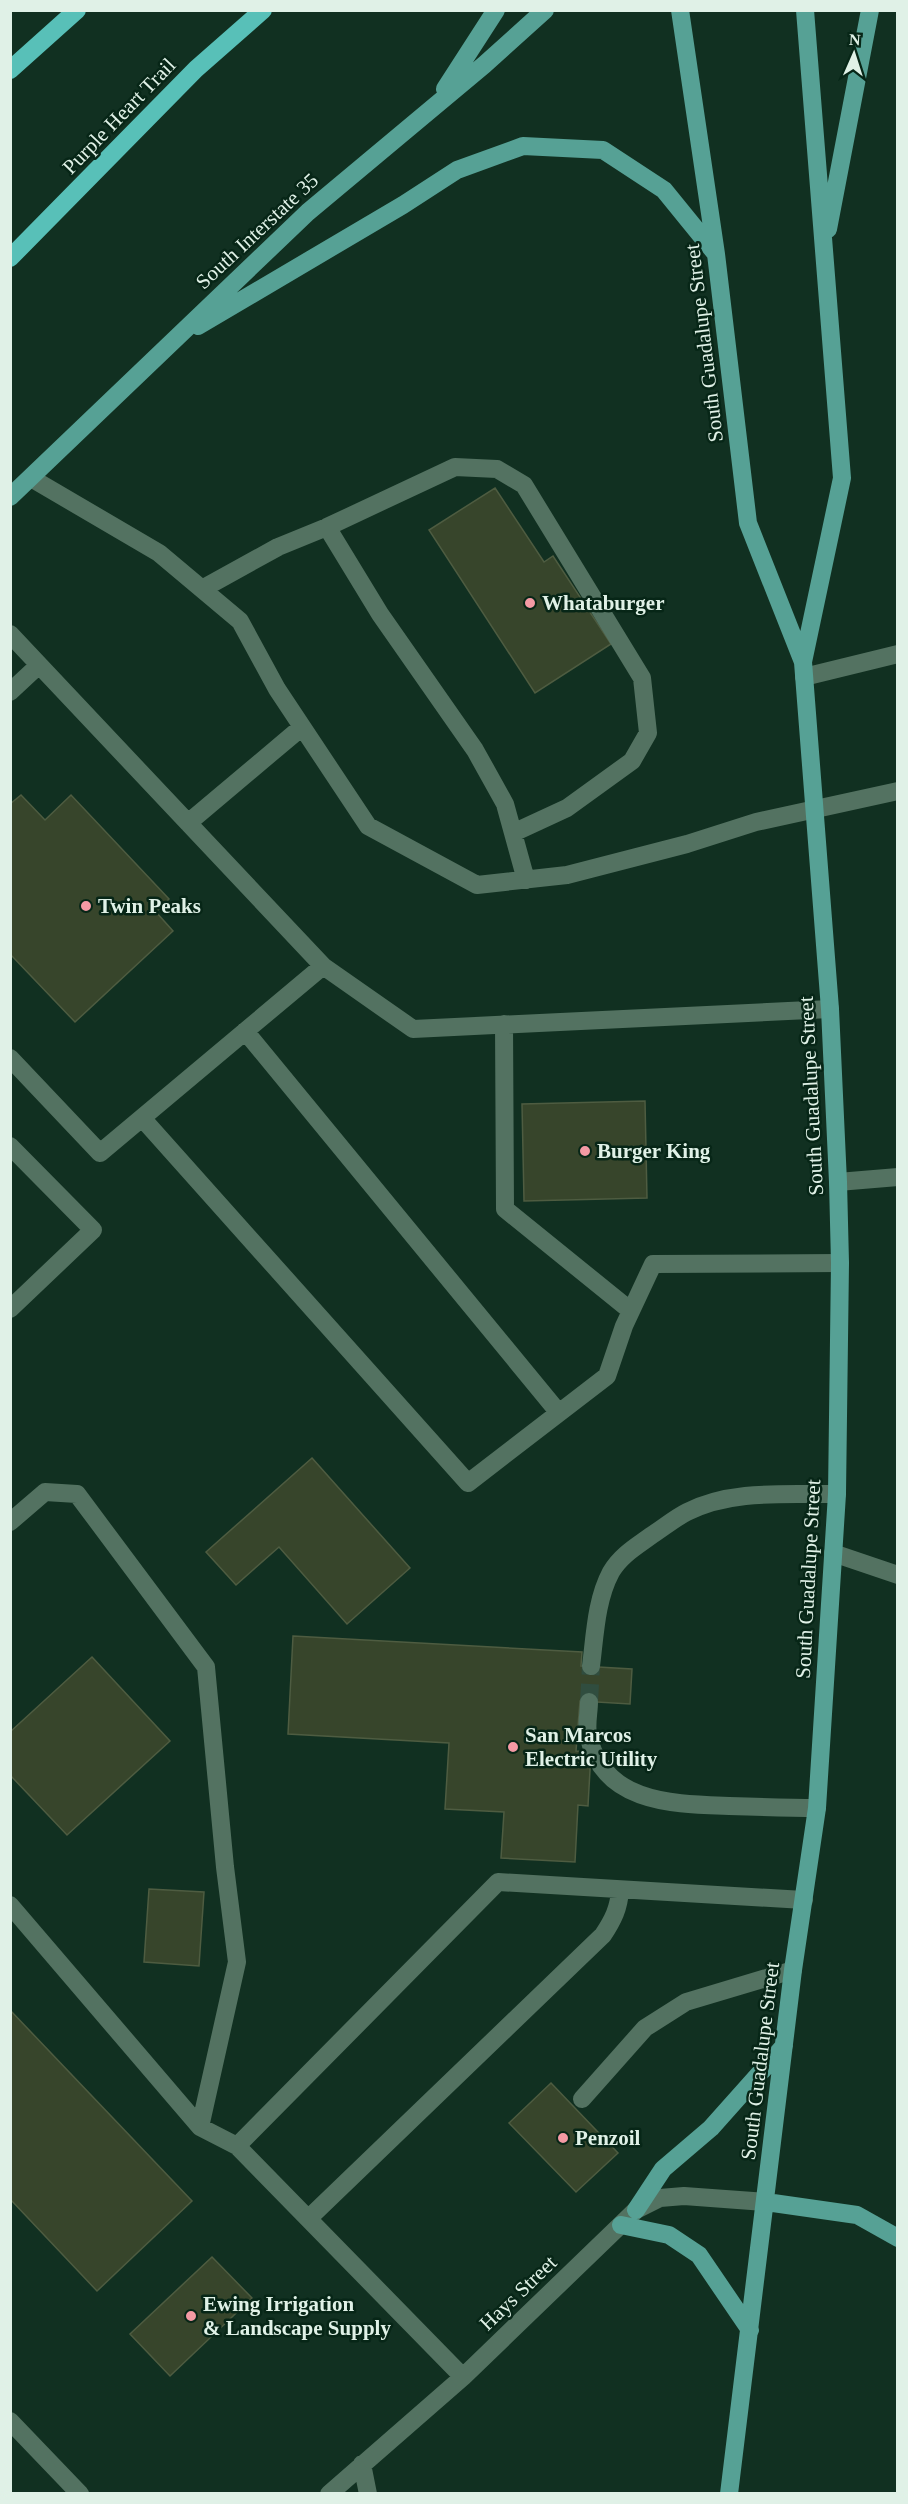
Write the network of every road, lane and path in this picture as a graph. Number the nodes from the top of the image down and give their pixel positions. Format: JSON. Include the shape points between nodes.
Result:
{"nodes":[{"id":1,"x":77,"y":10,"type":"edge"},
{"id":2,"x":263,"y":10,"type":"edge"},
{"id":3,"x":496,"y":10,"type":"edge"},
{"id":4,"x":545,"y":10,"type":"edge"},
{"id":5,"x":680,"y":10,"type":"edge"},
{"id":6,"x":805,"y":10,"type":"edge"},
{"id":7,"x":870,"y":10,"type":"edge"},
{"id":8,"x":10,"y":70,"type":"edge"},
{"id":9,"x":436,"y":103,"type":"junction"},
{"id":10,"x":824,"y":251,"type":"junction"},
{"id":11,"x":716,"y":254,"type":"junction"},
{"id":12,"x":10,"y":258,"type":"edge"},
{"id":13,"x":171,"y":342,"type":"junction"},
{"id":14,"x":31,"y":478,"type":"junction"},
{"id":15,"x":10,"y":497,"type":"edge"},
{"id":16,"x":327,"y":527,"type":"junction"},
{"id":17,"x":202,"y":589,"type":"junction"},
{"id":18,"x":10,"y":634,"type":"edge"},
{"id":19,"x":897,"y":654,"type":"edge"},
{"id":20,"x":39,"y":665,"type":"junction"},
{"id":21,"x":804,"y":670,"type":"junction"},
{"id":22,"x":10,"y":692,"type":"edge"},
{"id":23,"x":302,"y":727,"type":"junction"},
{"id":24,"x":897,"y":791,"type":"edge"},
{"id":25,"x":816,"y":808,"type":"junction"},
{"id":26,"x":188,"y":823,"type":"junction"},
{"id":27,"x":513,"y":833,"type":"junction"},
{"id":28,"x":526,"y":880,"type":"junction"},
{"id":29,"x":323,"y":966,"type":"junction"},
{"id":30,"x":830,"y":1009,"type":"junction"},
{"id":31,"x":504,"y":1024,"type":"junction"},
{"id":32,"x":245,"y":1031,"type":"junction"},
{"id":33,"x":10,"y":1058,"type":"edge"},
{"id":34,"x":142,"y":1118,"type":"junction"},
{"id":35,"x":10,"y":1146,"type":"edge"},
{"id":36,"x":897,"y":1177,"type":"edge"},
{"id":37,"x":838,"y":1182,"type":"junction"},
{"id":38,"x":840,"y":1263,"type":"junction"},
{"id":39,"x":10,"y":1309,"type":"edge"},
{"id":40,"x":631,"y":1311,"type":"junction"},
{"id":41,"x":559,"y":1413,"type":"junction"},
{"id":42,"x":837,"y":1494,"type":"junction"},
{"id":43,"x":10,"y":1522,"type":"edge"},
{"id":44,"x":834,"y":1553,"type":"junction"},
{"id":45,"x":897,"y":1575,"type":"edge"},
{"id":46,"x":591,"y":1666,"type":"tunnel mouth"},
{"id":47,"x":589,"y":1702,"type":"tunnel mouth"},
{"id":48,"x":817,"y":1808,"type":"junction"},
{"id":49,"x":620,"y":1890,"type":"junction"},
{"id":50,"x":804,"y":1900,"type":"junction"},
{"id":51,"x":10,"y":1905,"type":"edge"},
{"id":52,"x":793,"y":1970,"type":"junction"},
{"id":53,"x":784,"y":2046,"type":"junction"},
{"id":54,"x":582,"y":2099,"type":"dead end"},
{"id":55,"x":200,"y":2127,"type":"junction"},
{"id":56,"x":237,"y":2146,"type":"junction"},
{"id":57,"x":766,"y":2202,"type":"junction"},
{"id":58,"x":636,"y":2210,"type":"junction"},
{"id":59,"x":309,"y":2218,"type":"junction"},
{"id":60,"x":621,"y":2225,"type":"junction"},
{"id":61,"x":897,"y":2238,"type":"edge"},
{"id":62,"x":750,"y":2330,"type":"junction"},
{"id":63,"x":464,"y":2377,"type":"junction"},
{"id":64,"x":10,"y":2421,"type":"edge"},
{"id":65,"x":362,"y":2464,"type":"junction"},
{"id":66,"x":80,"y":2493,"type":"edge"},
{"id":67,"x":329,"y":2493,"type":"edge"},
{"id":68,"x":368,"y":2493,"type":"edge"},
{"id":69,"x":729,"y":2493,"type":"edge"}],
"edges":[{"from":1,"to":8,"type":"highway"},
{"from":2,"to":12,"type":"highway","name":"Purple Heart Trail","via":[[196,69]]},
{"from":3,"to":9,"type":"main road"},
{"from":4,"to":9,"type":"main road","name":"South Interstate 35"},
{"from":5,"to":11,"type":"main road","name":"South Guadalupe Street"},
{"from":6,"to":10,"type":"main road","name":"South Guadalupe Street"},
{"from":7,"to":10,"type":"main road"},
{"from":9,"to":13,"type":"main road","name":"South Interstate 35","via":[[308,212]]},
{"from":10,"to":21,"type":"main road","name":"South Guadalupe Street","via":[[842,478]]},
{"from":11,"to":13,"type":"main road","via":[[664,190],[603,150],[523,146],[457,170]]},
{"from":11,"to":21,"type":"main road","name":"South Guadalupe Street","via":[[748,523]]},
{"from":13,"to":14,"type":"main road","name":"South Interstate 35"},
{"from":14,"to":15,"type":"main road","name":"South Interstate 35"},
{"from":14,"to":17,"type":"street","via":[[159,553]]},
{"from":16,"to":17,"type":"street"},
{"from":16,"to":27,"type":"street","via":[[380,614],[475,750],[505,804]]},
{"from":16,"to":27,"type":"street","via":[[455,467],[497,469],[524,484],[642,678],[648,733],[633,761],[567,808]]},
{"from":17,"to":23,"type":"street","via":[[240,621]]},
{"from":18,"to":20,"type":"street"},
{"from":19,"to":21,"type":"street"},
{"from":20,"to":22,"type":"street"},
{"from":20,"to":26,"type":"street"},
{"from":21,"to":25,"type":"main road","name":"South Guadalupe Street"},
{"from":23,"to":26,"type":"street"},
{"from":23,"to":28,"type":"street","via":[[368,826],[477,885]]},
{"from":24,"to":25,"type":"street"},
{"from":25,"to":28,"type":"street","via":[[567,875]]},
{"from":25,"to":30,"type":"main road","name":"South Guadalupe Street"},
{"from":26,"to":29,"type":"street"},
{"from":27,"to":28,"type":"street"},
{"from":29,"to":31,"type":"street","via":[[412,1029]]},
{"from":29,"to":32,"type":"street"},
{"from":30,"to":31,"type":"street"},
{"from":30,"to":37,"type":"main road","name":"South Guadalupe Street"},
{"from":31,"to":40,"type":"street","via":[[505,1209]]},
{"from":32,"to":34,"type":"street"},
{"from":32,"to":41,"type":"street"},
{"from":33,"to":34,"type":"street","via":[[100,1154]]},
{"from":34,"to":41,"type":"street","via":[[468,1483]]},
{"from":35,"to":39,"type":"street","via":[[93,1230]]},
{"from":36,"to":37,"type":"street"},
{"from":37,"to":38,"type":"main road","name":"South Guadalupe Street"},
{"from":38,"to":40,"type":"street","via":[[653,1264]]},
{"from":38,"to":42,"type":"main road","name":"South Guadalupe Street"},
{"from":40,"to":41,"type":"street","via":[[607,1376]]},
{"from":42,"to":44,"type":"main road","name":"South Guadalupe Street"},
{"from":42,"to":46,"type":"street","via":[[737,1497],[685,1512],[624,1555],[612,1571],[596,1618]]},
{"from":43,"to":55,"type":"street","via":[[45,1492],[77,1494],[206,1667],[237,1962]]},
{"from":44,"to":45,"type":"street"},
{"from":44,"to":48,"type":"main road","name":"South Guadalupe Street"},
{"from":47,"to":48,"type":"street","via":[[588,1732],[605,1772],[647,1799],[679,1805]]},
{"from":48,"to":50,"type":"main road","name":"South Guadalupe Street"},
{"from":49,"to":50,"type":"street"},
{"from":49,"to":56,"type":"street","via":[[498,1882]]},
{"from":49,"to":59,"type":"street","via":[[614,1919],[603,1935]]},
{"from":50,"to":52,"type":"main road","name":"South Guadalupe Street"},
{"from":51,"to":55,"type":"street"},
{"from":52,"to":53,"type":"main road","name":"South Guadalupe Street"},
{"from":52,"to":54,"type":"street","via":[[686,2002],[645,2028]]},
{"from":53,"to":57,"type":"main road","name":"South Guadalupe Street"},
{"from":53,"to":58,"type":"main road","via":[[711,2128],[663,2169]]},
{"from":55,"to":56,"type":"street"},
{"from":56,"to":59,"type":"street"},
{"from":57,"to":58,"type":"street","name":"Hays Street","via":[[684,2196],[660,2198]]},
{"from":57,"to":61,"type":"main road","via":[[857,2215]]},
{"from":57,"to":62,"type":"main road","name":"South Guadalupe Street"},
{"from":58,"to":60,"type":"street","name":"Hays Street"},
{"from":59,"to":63,"type":"street"},
{"from":60,"to":62,"type":"main road","via":[[669,2235],[699,2255]]},
{"from":60,"to":63,"type":"street","name":"Hays Street"},
{"from":62,"to":69,"type":"main road","name":"South Guadalupe Street"},
{"from":63,"to":65,"type":"street","name":"Hays Street"},
{"from":64,"to":66,"type":"street"},
{"from":65,"to":67,"type":"street","name":"Hays Street"},
{"from":65,"to":68,"type":"street"}]}
